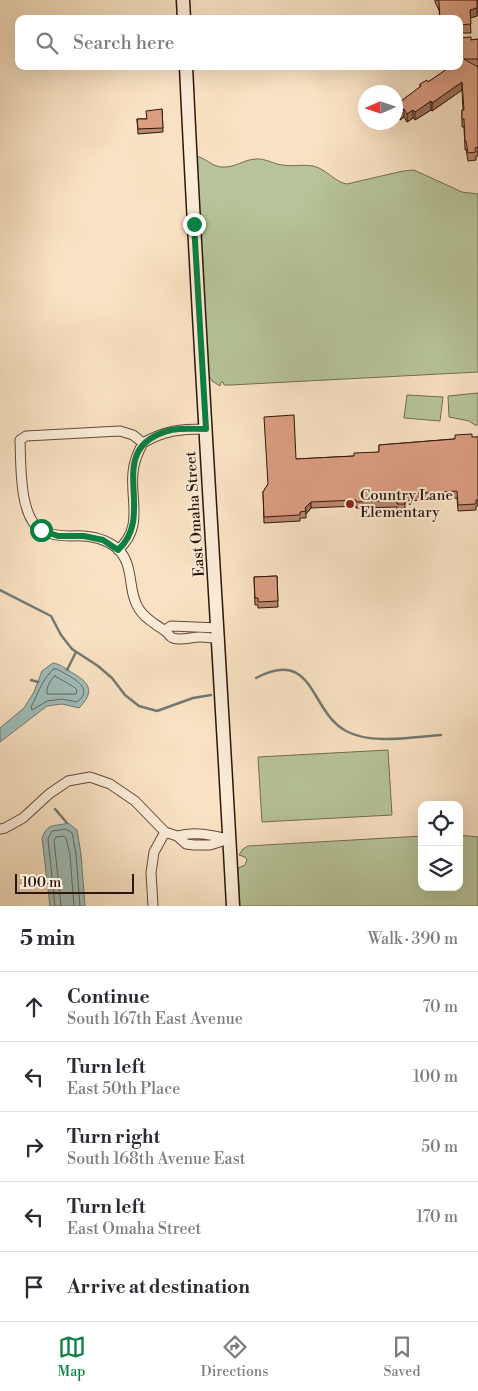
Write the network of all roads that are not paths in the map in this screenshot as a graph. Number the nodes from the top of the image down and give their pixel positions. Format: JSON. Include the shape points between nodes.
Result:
{"nodes":[{"id":1,"x":183,"y":0,"type":"edge"},
{"id":2,"x":184,"y":15,"type":"edge"},
{"id":3,"x":186,"y":70,"type":"edge"},
{"id":4,"x":206,"y":429,"type":"junction"},
{"id":5,"x":143,"y":443,"type":"junction"},
{"id":6,"x":118,"y":550,"type":"junction"},
{"id":7,"x":184,"y":626,"type":"junction"},
{"id":8,"x":165,"y":630,"type":"junction"},
{"id":9,"x":219,"y":633,"type":"junction"},
{"id":10,"x":184,"y":638,"type":"junction"},
{"id":11,"x":0,"y":829,"type":"edge"},
{"id":12,"x":165,"y":832,"type":"junction"},
{"id":13,"x":229,"y":839,"type":"junction"},
{"id":14,"x":153,"y":906,"type":"edge"},
{"id":15,"x":233,"y":906,"type":"edge"}],
"edges":[{"from":1,"to":2,"type":"main road"},
{"from":3,"to":4,"type":"main road","name":"East Omaha Street"},
{"from":4,"to":5,"type":"street","via":[[172,430]]},
{"from":4,"to":9,"type":"main road","name":"East Omaha Street"},
{"from":5,"to":6,"type":"street","via":[[137,453],[133,473],[135,506],[132,534]]},
{"from":5,"to":6,"type":"street","via":[[120,431],[26,436],[20,440],[22,486],[29,515],[41,530],[58,536],[103,540]]},
{"from":6,"to":8,"type":"street","via":[[130,571],[139,608],[154,625]]},
{"from":7,"to":8,"type":"street","via":[[171,626]]},
{"from":7,"to":9,"type":"street"},
{"from":7,"to":10,"type":"street"},
{"from":8,"to":10,"type":"street","via":[[171,638]]},
{"from":9,"to":10,"type":"street"},
{"from":9,"to":13,"type":"main road","name":"East Omaha Street"},
{"from":11,"to":12,"type":"street","via":[[24,818],[68,781],[90,777],[110,784],[135,801]]},
{"from":12,"to":13,"type":"street","via":[[177,836],[210,834]]},
{"from":12,"to":14,"type":"street","via":[[154,852],[151,873]]},
{"from":13,"to":15,"type":"main road","name":"East Omaha Street"}]}
